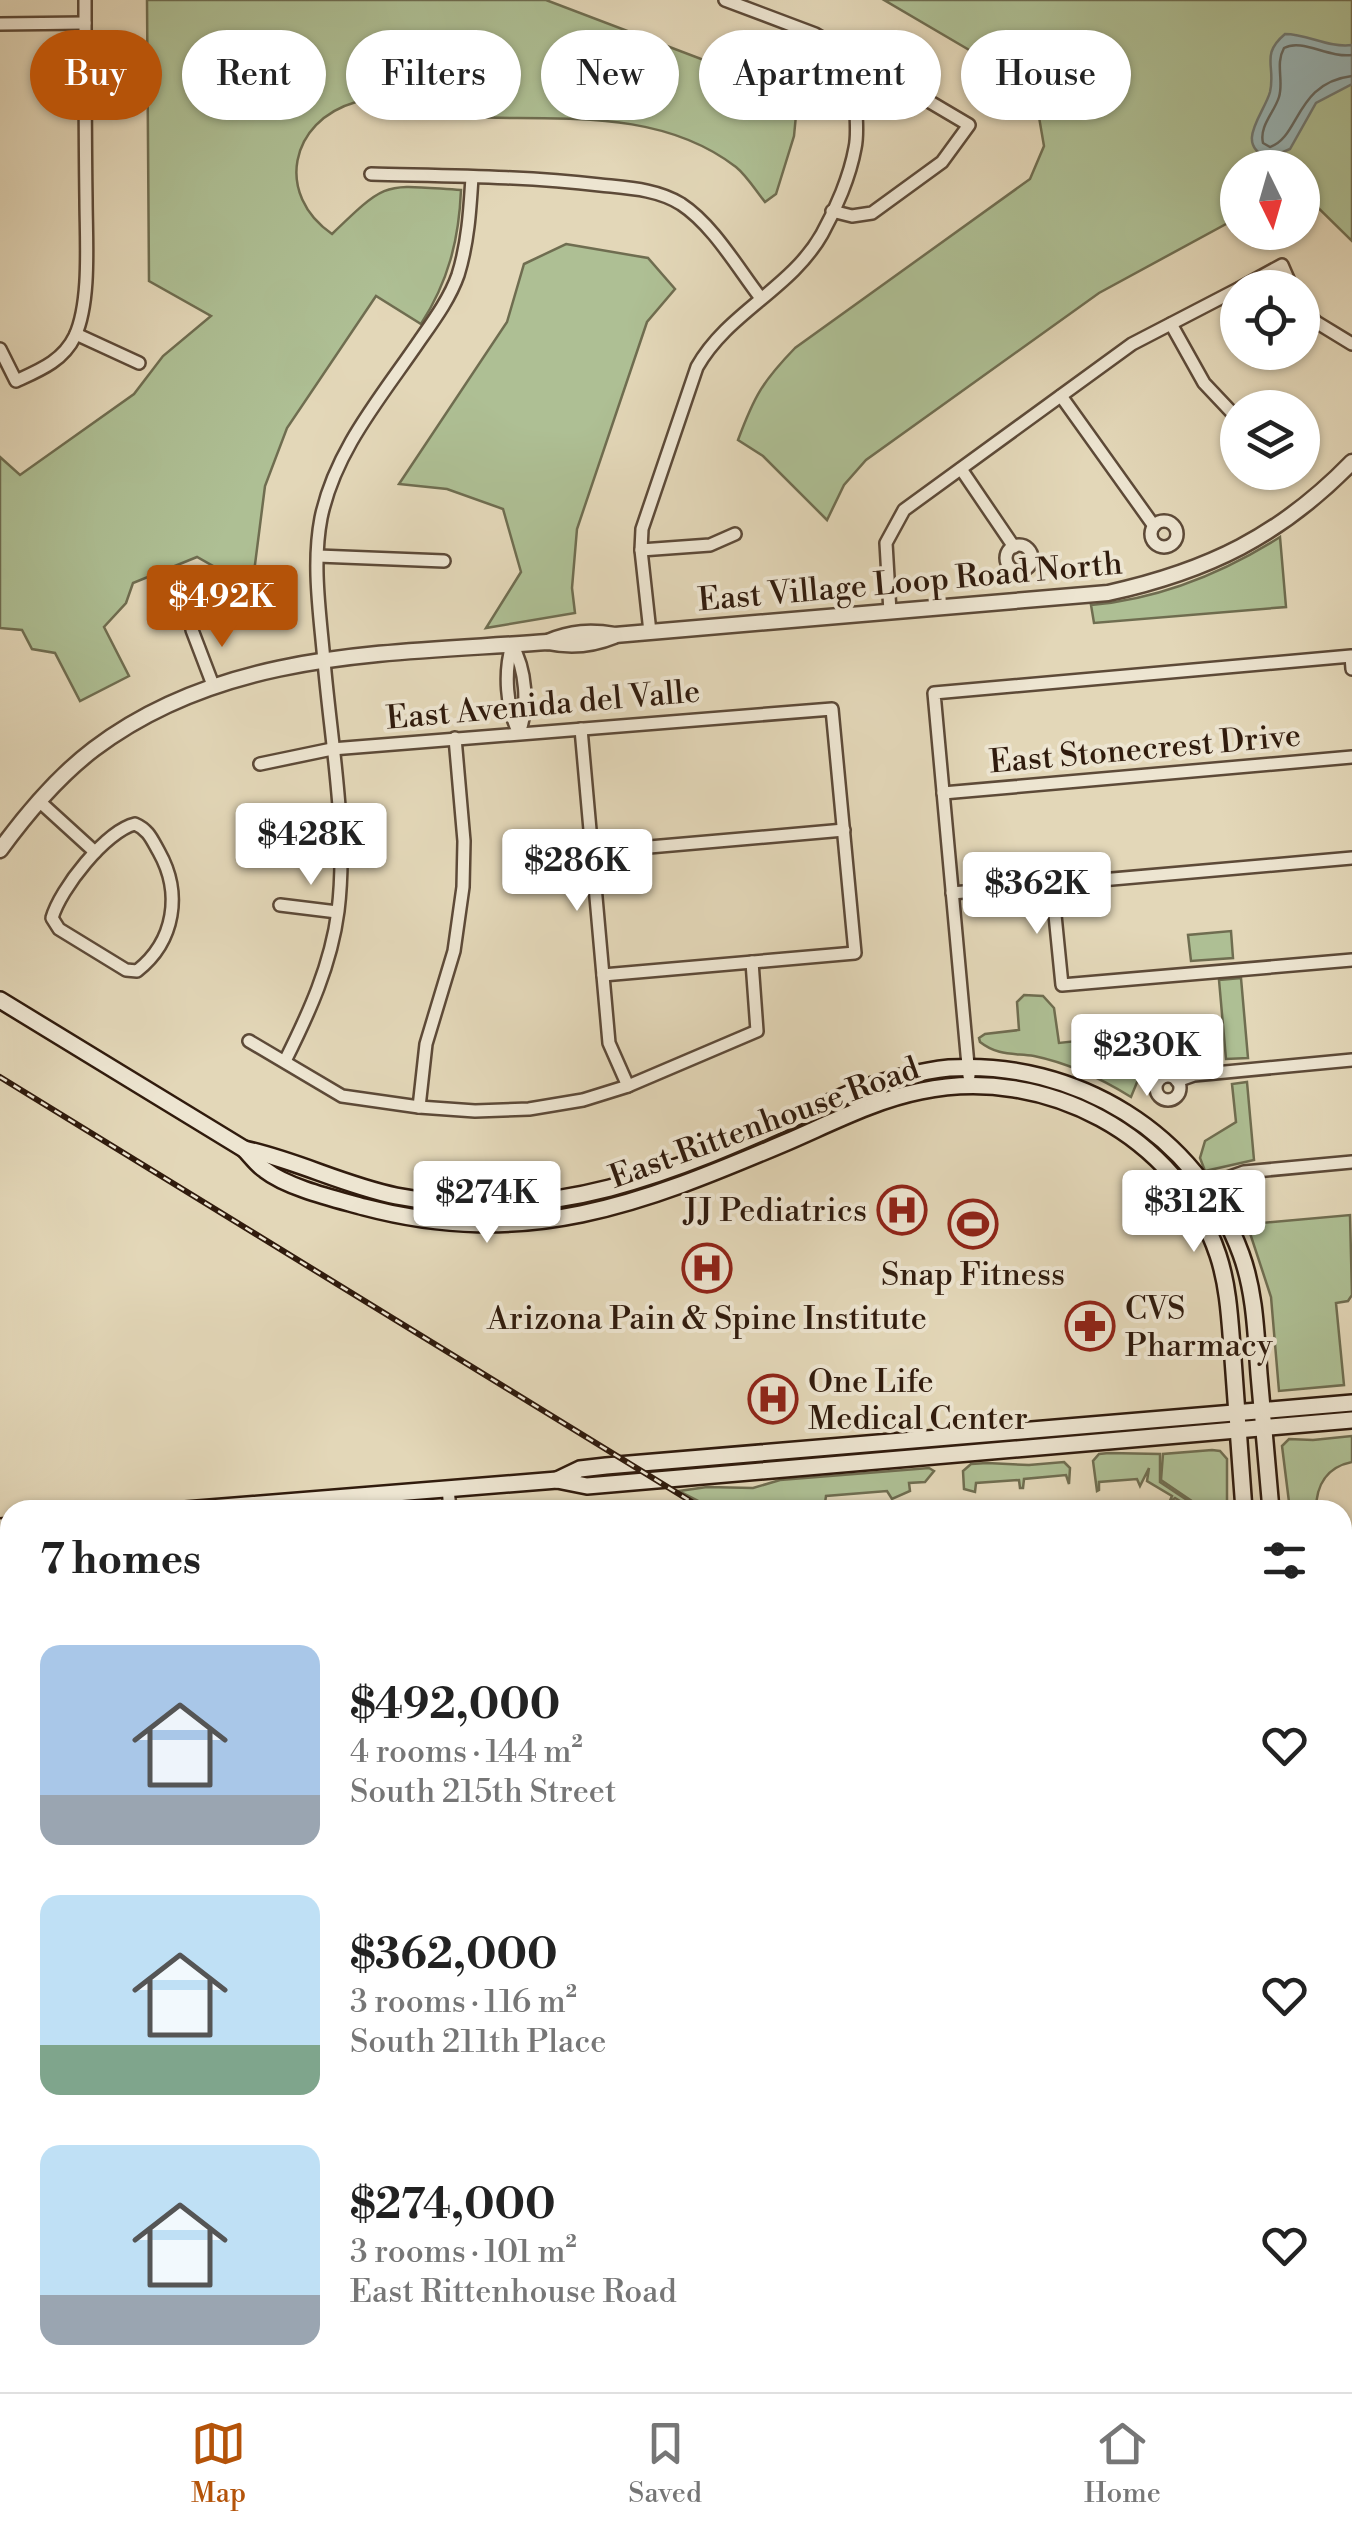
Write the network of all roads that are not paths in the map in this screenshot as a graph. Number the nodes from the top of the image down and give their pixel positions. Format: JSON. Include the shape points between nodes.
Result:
{"nodes":[{"id":1,"x":85,"y":0,"type":"edge"},
{"id":2,"x":725,"y":0,"type":"edge"},
{"id":3,"x":85,"y":23,"type":"junction"},
{"id":4,"x":0,"y":24,"type":"edge"},
{"id":5,"x":804,"y":30,"type":"edge"},
{"id":6,"x":941,"y":108,"type":"edge"},
{"id":7,"x":858,"y":120,"type":"edge"},
{"id":8,"x":371,"y":174,"type":"dead end"},
{"id":9,"x":472,"y":177,"type":"junction"},
{"id":10,"x":832,"y":211,"type":"junction"},
{"id":11,"x":760,"y":297,"type":"junction"},
{"id":12,"x":1220,"y":298,"type":"edge"},
{"id":13,"x":1171,"y":324,"type":"junction"},
{"id":14,"x":1320,"y":324,"type":"edge"},
{"id":15,"x":76,"y":334,"type":"junction"},
{"id":16,"x":1352,"y":344,"type":"edge"},
{"id":17,"x":0,"y":350,"type":"edge"},
{"id":18,"x":139,"y":363,"type":"dead end"},
{"id":19,"x":1062,"y":396,"type":"junction"},
{"id":20,"x":1220,"y":400,"type":"edge"},
{"id":21,"x":1352,"y":462,"type":"edge"},
{"id":22,"x":961,"y":469,"type":"junction"},
{"id":23,"x":1154,"y":526,"type":"dead end"},
{"id":24,"x":735,"y":534,"type":"dead end"},
{"id":25,"x":1014,"y":547,"type":"dead end"},
{"id":26,"x":641,"y":550,"type":"junction"},
{"id":27,"x":318,"y":556,"type":"junction"},
{"id":28,"x":444,"y":561,"type":"dead end"},
{"id":29,"x":890,"y":612,"type":"junction"},
{"id":30,"x":192,"y":630,"type":"dead end"},
{"id":31,"x":650,"y":632,"type":"junction"},
{"id":32,"x":512,"y":645,"type":"junction"},
{"id":33,"x":324,"y":660,"type":"junction"},
{"id":34,"x":1351,"y":662,"type":"edge"},
{"id":35,"x":213,"y":685,"type":"junction"},
{"id":36,"x":582,"y":729,"type":"junction"},
{"id":37,"x":519,"y":734,"type":"junction"},
{"id":38,"x":455,"y":738,"type":"junction"},
{"id":39,"x":332,"y":749,"type":"junction"},
{"id":40,"x":1352,"y":757,"type":"edge"},
{"id":41,"x":260,"y":764,"type":"dead end"},
{"id":42,"x":943,"y":794,"type":"junction"},
{"id":43,"x":39,"y":801,"type":"junction"},
{"id":44,"x":844,"y":830,"type":"junction"},
{"id":45,"x":0,"y":850,"type":"edge"},
{"id":46,"x":95,"y":852,"type":"junction"},
{"id":47,"x":592,"y":852,"type":"junction"},
{"id":48,"x":1352,"y":858,"type":"edge"},
{"id":49,"x":1052,"y":885,"type":"junction"},
{"id":50,"x":952,"y":894,"type":"junction"},
{"id":51,"x":280,"y":905,"type":"dead end"},
{"id":52,"x":338,"y":912,"type":"junction"},
{"id":53,"x":1352,"y":960,"type":"edge"},
{"id":54,"x":752,"y":962,"type":"junction"},
{"id":55,"x":603,"y":976,"type":"junction"},
{"id":56,"x":0,"y":1000,"type":"edge"},
{"id":57,"x":250,"y":1040,"type":"dead end"},
{"id":58,"x":1352,"y":1060,"type":"edge"},
{"id":59,"x":285,"y":1061,"type":"junction"},
{"id":60,"x":969,"y":1076,"type":"junction"},
{"id":61,"x":1177,"y":1081,"type":"dead end"},
{"id":62,"x":628,"y":1086,"type":"junction"},
{"id":63,"x":418,"y":1107,"type":"junction"},
{"id":64,"x":1352,"y":1162,"type":"edge"},
{"id":65,"x":1204,"y":1185,"type":"junction"},
{"id":66,"x":1188,"y":1192,"type":"junction"},
{"id":67,"x":1352,"y":1402,"type":"edge"},
{"id":68,"x":1262,"y":1410,"type":"junction"},
{"id":69,"x":1237,"y":1412,"type":"junction"},
{"id":70,"x":1352,"y":1420,"type":"edge"},
{"id":71,"x":1055,"y":1428,"type":"junction"},
{"id":72,"x":1264,"y":1428,"type":"junction"},
{"id":73,"x":1237,"y":1431,"type":"junction"},
{"id":74,"x":1045,"y":1446,"type":"junction"},
{"id":75,"x":557,"y":1480,"type":"junction"},
{"id":76,"x":448,"y":1488,"type":"junction"},
{"id":77,"x":305,"y":1500,"type":"edge"},
{"id":78,"x":449,"y":1500,"type":"edge"},
{"id":79,"x":1243,"y":1500,"type":"edge"},
{"id":80,"x":1270,"y":1500,"type":"edge"}],
"edges":[{"from":1,"to":3,"type":"street"},
{"from":2,"to":5,"type":"street"},
{"from":3,"to":4,"type":"street"},
{"from":3,"to":15,"type":"street","via":[[86,251]]},
{"from":6,"to":10,"type":"street","via":[[969,125],[942,162],[872,213]]},
{"from":7,"to":10,"type":"street","via":[[855,152]]},
{"from":8,"to":9,"type":"street"},
{"from":9,"to":11,"type":"street","via":[[549,178],[666,196],[700,221]]},
{"from":9,"to":27,"type":"street","via":[[457,277],[345,451],[321,520]]},
{"from":10,"to":11,"type":"street","via":[[808,256]]},
{"from":11,"to":26,"type":"street","via":[[710,345],[697,368],[642,529]]},
{"from":12,"to":13,"type":"street"},
{"from":13,"to":19,"type":"street"},
{"from":13,"to":20,"type":"street"},
{"from":14,"to":16,"type":"street"},
{"from":15,"to":17,"type":"street","via":[[64,354],[16,381]]},
{"from":15,"to":18,"type":"street"},
{"from":19,"to":22,"type":"street"},
{"from":19,"to":23,"type":"street"},
{"from":21,"to":29,"type":"street","name":"East Village Loop Road North","via":[[1260,538],[1162,582],[1108,593]]},
{"from":22,"to":25,"type":"street"},
{"from":22,"to":29,"type":"street","via":[[904,510],[890,532]]},
{"from":24,"to":26,"type":"street","via":[[710,544]]},
{"from":26,"to":31,"type":"street"},
{"from":27,"to":28,"type":"street"},
{"from":27,"to":33,"type":"street"},
{"from":29,"to":31,"type":"street","name":"East Village Loop Road North"},
{"from":30,"to":35,"type":"street"},
{"from":31,"to":32,"type":"street","name":"East Village Loop Road North","via":[[565,646]]},
{"from":32,"to":33,"type":"street","name":"East Village Loop Road North"},
{"from":32,"to":37,"type":"street","via":[[506,662],[511,718]]},
{"from":33,"to":35,"type":"street","name":"East Village Loop Road North"},
{"from":33,"to":39,"type":"street"},
{"from":34,"to":42,"type":"street","via":[[934,692]]},
{"from":35,"to":43,"type":"street","name":"East Village Loop Road North","via":[[124,728]]},
{"from":36,"to":37,"type":"street","name":"East Avenida del Valle"},
{"from":36,"to":44,"type":"street","name":"East Avenida del Valle","via":[[832,709]]},
{"from":36,"to":47,"type":"street"},
{"from":37,"to":38,"type":"street","name":"East Avenida del Valle"},
{"from":38,"to":39,"type":"street","name":"East Avenida del Valle"},
{"from":38,"to":63,"type":"street","via":[[463,887]]},
{"from":39,"to":41,"type":"street","name":"East Avenida del Valle"},
{"from":39,"to":52,"type":"street"},
{"from":40,"to":42,"type":"street","name":"East Stonecrest Drive"},
{"from":42,"to":50,"type":"street"},
{"from":43,"to":45,"type":"street","name":"East Village Loop Road North"},
{"from":43,"to":46,"type":"street"},
{"from":44,"to":47,"type":"street"},
{"from":44,"to":54,"type":"street","via":[[855,953]]},
{"from":46,"to":46,"type":"street","via":[[52,918],[59,929],[136,971],[170,924],[170,870],[146,828],[135,824]]},
{"from":47,"to":55,"type":"street"},
{"from":48,"to":49,"type":"street"},
{"from":49,"to":50,"type":"street"},
{"from":49,"to":53,"type":"street","via":[[1062,985]]},
{"from":50,"to":60,"type":"street"},
{"from":51,"to":52,"type":"street"},
{"from":52,"to":59,"type":"street","via":[[325,969]]},
{"from":54,"to":55,"type":"street"},
{"from":54,"to":62,"type":"street","via":[[758,1031]]},
{"from":55,"to":62,"type":"street","via":[[609,1043]]},
{"from":56,"to":60,"type":"main road","name":"East Rittenhouse Road","via":[[244,1149],[267,1172],[327,1197],[438,1221],[492,1224],[610,1209],[675,1189],[895,1097]]},
{"from":57,"to":59,"type":"street"},
{"from":58,"to":61,"type":"street"},
{"from":59,"to":63,"type":"street","via":[[342,1096]]},
{"from":60,"to":65,"type":"main road","name":"East Rittenhouse Road","via":[[996,1068],[1096,1094],[1156,1133]]},
{"from":60,"to":66,"type":"main road","name":"East Rittenhouse Road","via":[[1049,1096],[1106,1120],[1148,1150]]},
{"from":62,"to":63,"type":"street","via":[[529,1109]]},
{"from":64,"to":65,"type":"street","via":[[1244,1172]]},
{"from":65,"to":66,"type":"street"},
{"from":65,"to":68,"type":"main road","name":"East Rittenhouse Road","via":[[1249,1284]]},
{"from":66,"to":69,"type":"main road","name":"East Rittenhouse Road","via":[[1225,1282]]},
{"from":67,"to":68,"type":"main road"},
{"from":68,"to":69,"type":"main road"},
{"from":68,"to":72,"type":"main road","name":"East Rittenhouse Road"},
{"from":69,"to":71,"type":"main road"},
{"from":69,"to":73,"type":"main road","name":"East Rittenhouse Road"},
{"from":70,"to":72,"type":"main road"},
{"from":71,"to":74,"type":"main road"},
{"from":71,"to":75,"type":"main road","via":[[593,1467]]},
{"from":72,"to":73,"type":"main road"},
{"from":72,"to":80,"type":"main road","name":"East Rittenhouse Road"},
{"from":73,"to":74,"type":"main road"},
{"from":73,"to":79,"type":"main road","name":"East Rittenhouse Road"},
{"from":74,"to":75,"type":"main road","via":[[587,1486]]},
{"from":75,"to":76,"type":"main road"},
{"from":76,"to":77,"type":"main road"},
{"from":76,"to":78,"type":"street"}]}
